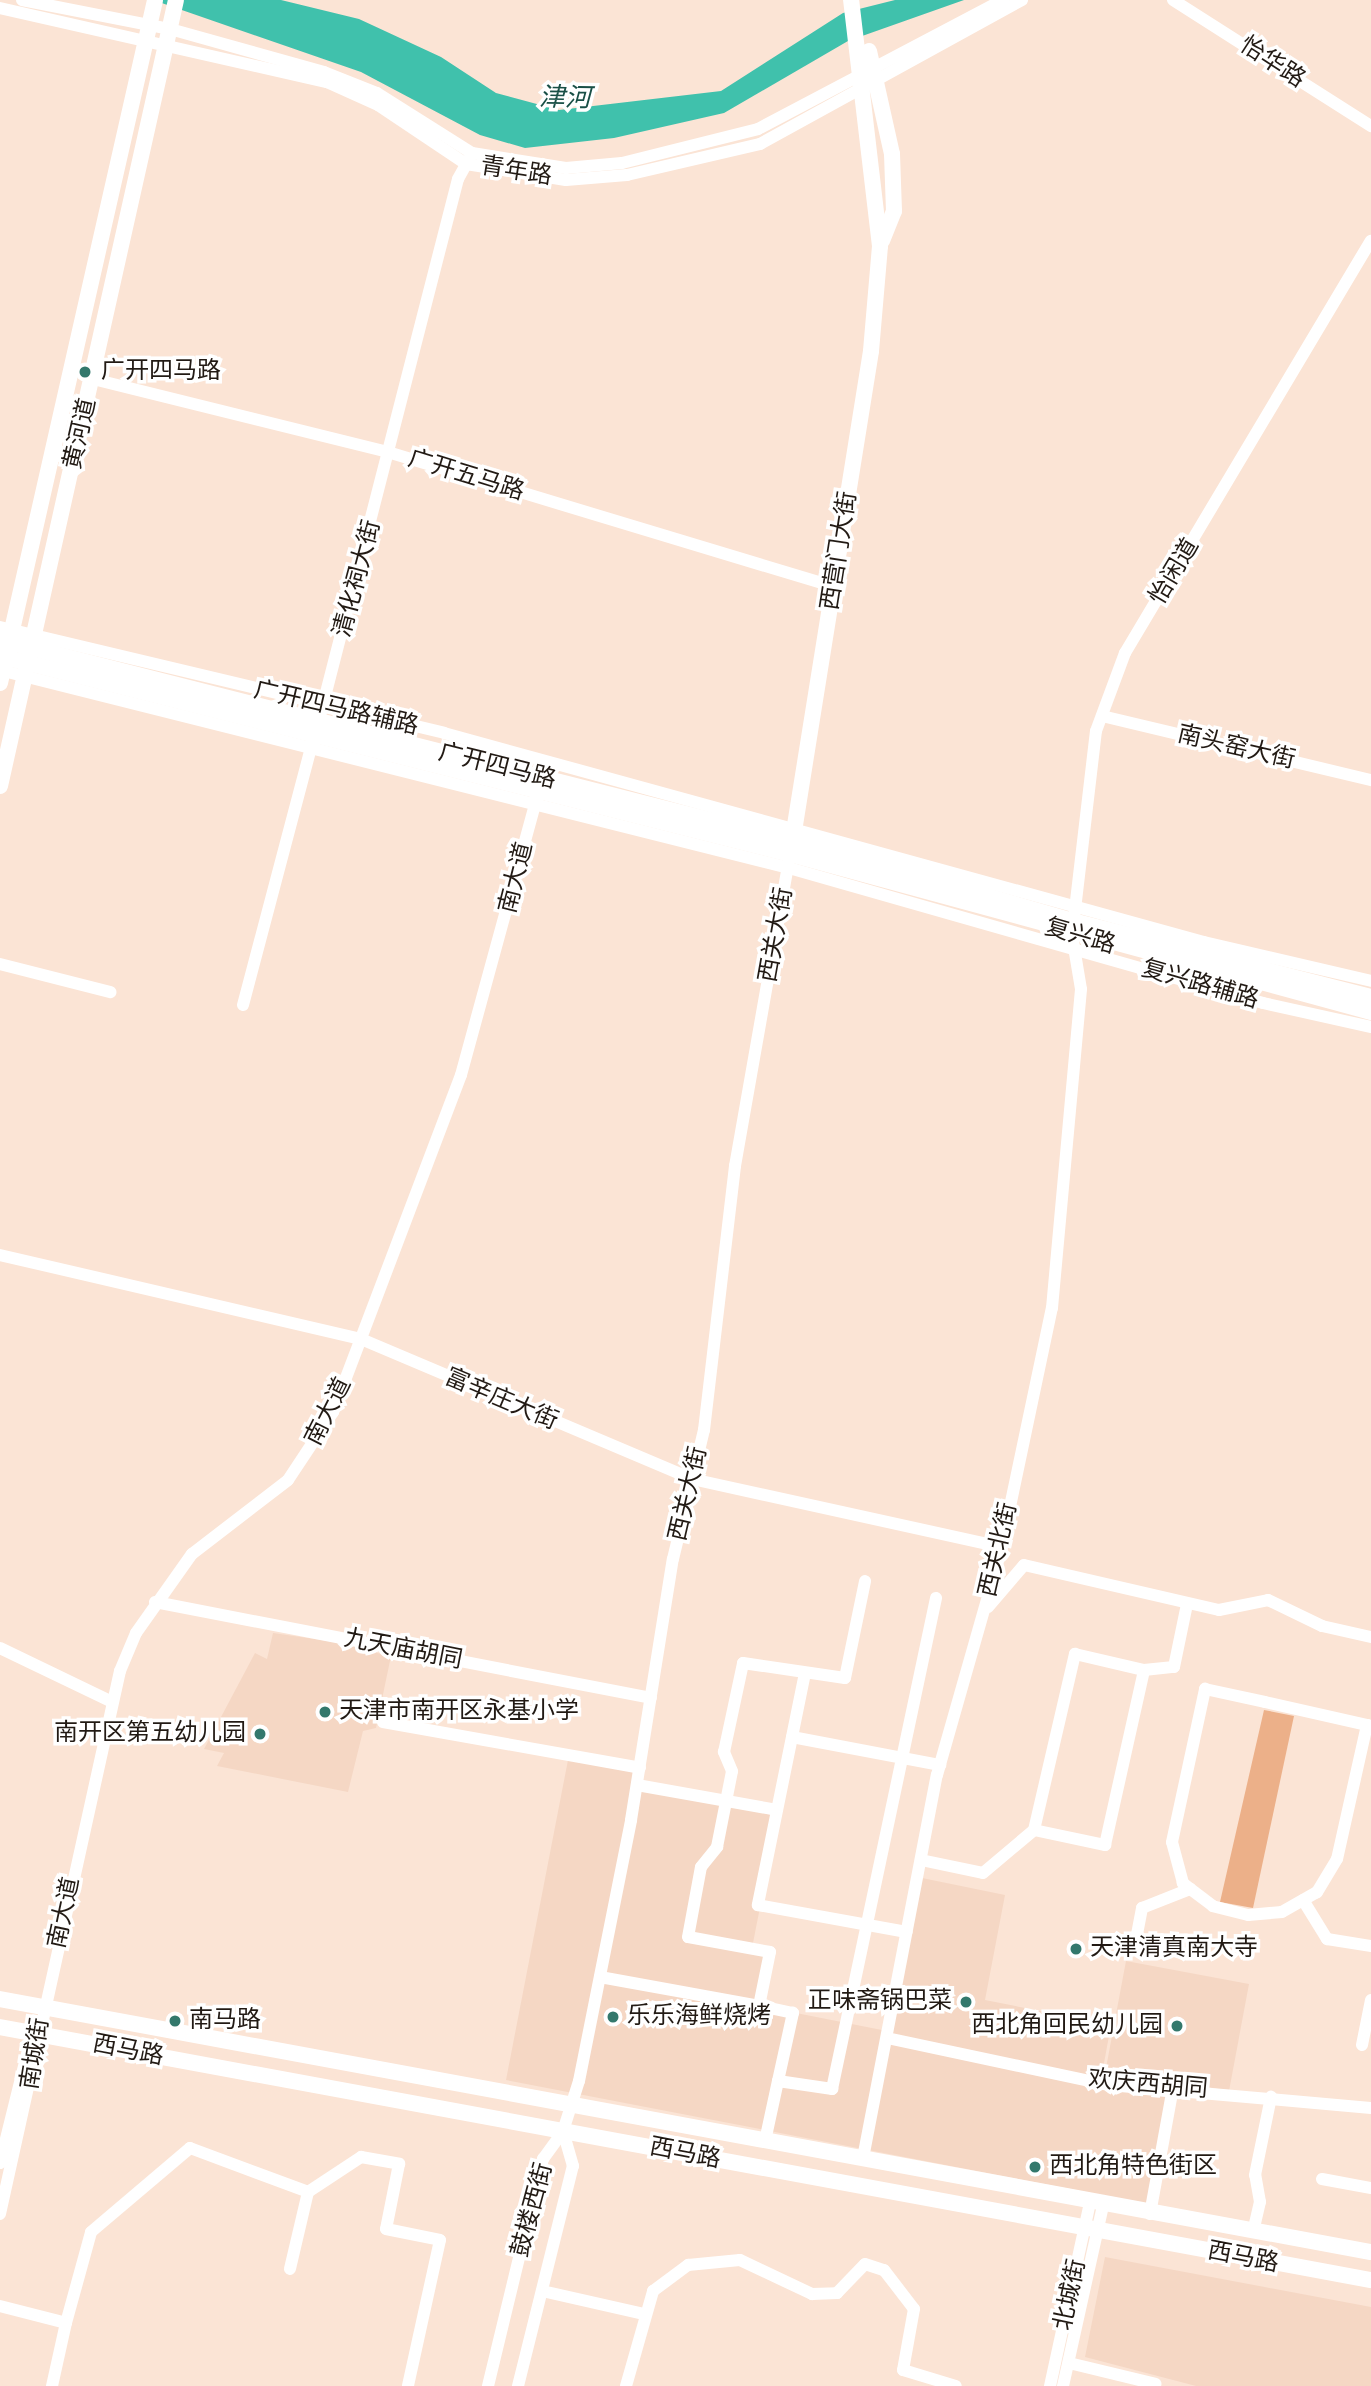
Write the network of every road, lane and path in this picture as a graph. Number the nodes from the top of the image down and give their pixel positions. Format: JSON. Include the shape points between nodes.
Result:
{"nodes":[{"id":1,"x":22,"y":0,"type":"edge"},
{"id":2,"x":176,"y":0,"type":"edge"},
{"id":3,"x":851,"y":0,"type":"edge"},
{"id":4,"x":860,"y":0,"type":"edge"},
{"id":5,"x":1003,"y":0,"type":"edge"},
{"id":6,"x":1022,"y":0,"type":"edge"},
{"id":7,"x":1173,"y":0,"type":"edge"},
{"id":8,"x":0,"y":8,"type":"edge"},
{"id":9,"x":151,"y":18,"type":"edge"},
{"id":10,"x":170,"y":29,"type":"junction"},
{"id":11,"x":869,"y":72,"type":"junction"},
{"id":12,"x":1371,"y":126,"type":"edge"},
{"id":13,"x":469,"y":158,"type":"junction"},
{"id":14,"x":1371,"y":241,"type":"edge"},
{"id":15,"x":93,"y":380,"type":"junction"},
{"id":16,"x":391,"y":453,"type":"junction"},
{"id":17,"x":835,"y":587,"type":"junction"},
{"id":18,"x":4,"y":653,"type":"edge"},
{"id":19,"x":31,"y":656,"type":"junction"},
{"id":20,"x":1102,"y":716,"type":"junction"},
{"id":21,"x":316,"y":728,"type":"junction"},
{"id":22,"x":1371,"y":780,"type":"edge"},
{"id":23,"x":541,"y":785,"type":"junction"},
{"id":24,"x":0,"y":786,"type":"edge"},
{"id":25,"x":791,"y":847,"type":"junction"},
{"id":26,"x":1074,"y":928,"type":"junction"},
{"id":27,"x":0,"y":964,"type":"edge"},
{"id":28,"x":1371,"y":981,"type":"edge"},
{"id":29,"x":110,"y":992,"type":"dead end"},
{"id":30,"x":1371,"y":996,"type":"edge"},
{"id":31,"x":243,"y":1005,"type":"dead end"},
{"id":32,"x":1371,"y":1012,"type":"edge"},
{"id":33,"x":1371,"y":1027,"type":"edge"},
{"id":34,"x":0,"y":1255,"type":"edge"},
{"id":35,"x":361,"y":1339,"type":"junction"},
{"id":36,"x":692,"y":1479,"type":"junction"},
{"id":37,"x":1002,"y":1547,"type":"junction"},
{"id":38,"x":865,"y":1581,"type":"dead end"},
{"id":39,"x":936,"y":1598,"type":"dead end"},
{"id":40,"x":155,"y":1602,"type":"junction"},
{"id":41,"x":1187,"y":1604,"type":"junction"},
{"id":42,"x":985,"y":1610,"type":"junction"},
{"id":43,"x":1371,"y":1637,"type":"edge"},
{"id":44,"x":0,"y":1648,"type":"edge"},
{"id":45,"x":1144,"y":1670,"type":"junction"},
{"id":46,"x":805,"y":1674,"type":"junction"},
{"id":47,"x":651,"y":1698,"type":"junction"},
{"id":48,"x":110,"y":1701,"type":"junction"},
{"id":49,"x":383,"y":1722,"type":"dead end"},
{"id":50,"x":1369,"y":1726,"type":"edge"},
{"id":51,"x":792,"y":1737,"type":"junction"},
{"id":52,"x":901,"y":1758,"type":"junction"},
{"id":53,"x":940,"y":1765,"type":"junction"},
{"id":54,"x":640,"y":1768,"type":"junction"},
{"id":55,"x":637,"y":1785,"type":"junction"},
{"id":56,"x":726,"y":1800,"type":"junction"},
{"id":57,"x":777,"y":1810,"type":"junction"},
{"id":58,"x":1034,"y":1830,"type":"junction"},
{"id":59,"x":921,"y":1860,"type":"junction"},
{"id":60,"x":1190,"y":1889,"type":"junction"},
{"id":61,"x":1303,"y":1900,"type":"junction"},
{"id":62,"x":865,"y":1924,"type":"junction"},
{"id":63,"x":907,"y":1932,"type":"junction"},
{"id":64,"x":1371,"y":1946,"type":"edge"},
{"id":65,"x":1134,"y":1950,"type":"dead end"},
{"id":66,"x":600,"y":1977,"type":"junction"},
{"id":67,"x":0,"y":1999,"type":"edge"},
{"id":68,"x":1371,"y":2000,"type":"edge"},
{"id":69,"x":759,"y":2006,"type":"junction"},
{"id":70,"x":44,"y":2007,"type":"junction"},
{"id":71,"x":0,"y":2026,"type":"edge"},
{"id":72,"x":37,"y":2033,"type":"junction"},
{"id":73,"x":887,"y":2038,"type":"junction"},
{"id":74,"x":1362,"y":2045,"type":"dead end"},
{"id":75,"x":778,"y":2081,"type":"junction"},
{"id":76,"x":1174,"y":2087,"type":"junction"},
{"id":77,"x":1271,"y":2097,"type":"junction"},
{"id":78,"x":572,"y":2102,"type":"junction"},
{"id":79,"x":1371,"y":2108,"type":"edge"},
{"id":80,"x":563,"y":2131,"type":"junction"},
{"id":81,"x":765,"y":2141,"type":"junction"},
{"id":82,"x":863,"y":2158,"type":"junction"},
{"id":83,"x":0,"y":2163,"type":"edge"},
{"id":84,"x":1322,"y":2179,"type":"dead end"},
{"id":85,"x":1371,"y":2188,"type":"edge"},
{"id":86,"x":308,"y":2192,"type":"junction"},
{"id":87,"x":1096,"y":2204,"type":"junction"},
{"id":88,"x":0,"y":2214,"type":"edge"},
{"id":89,"x":1150,"y":2214,"type":"junction"},
{"id":90,"x":1091,"y":2229,"type":"junction"},
{"id":91,"x":1253,"y":2232,"type":"junction"},
{"id":92,"x":1371,"y":2252,"type":"edge"},
{"id":93,"x":290,"y":2269,"type":"dead end"},
{"id":94,"x":1371,"y":2280,"type":"edge"},
{"id":95,"x":542,"y":2291,"type":"junction"},
{"id":96,"x":0,"y":2306,"type":"edge"},
{"id":97,"x":644,"y":2314,"type":"junction"},
{"id":98,"x":66,"y":2323,"type":"junction"},
{"id":99,"x":1069,"y":2363,"type":"junction"},
{"id":100,"x":1156,"y":2384,"type":"dead end"},
{"id":101,"x":52,"y":2386,"type":"edge"},
{"id":102,"x":408,"y":2386,"type":"edge"},
{"id":103,"x":488,"y":2386,"type":"edge"},
{"id":104,"x":518,"y":2386,"type":"edge"},
{"id":105,"x":626,"y":2386,"type":"edge"},
{"id":106,"x":956,"y":2386,"type":"edge"},
{"id":107,"x":1050,"y":2386,"type":"edge"},
{"id":108,"x":1063,"y":2386,"type":"edge"}],
"edges":[{"from":1,"to":9,"type":"street","name":"青年路"},
{"from":2,"to":10,"type":"main road","name":"黄河道"},
{"from":3,"to":11,"type":"main road"},
{"from":4,"to":11,"type":"main road"},
{"from":5,"to":11,"type":"street","name":"青年路"},
{"from":6,"to":11,"type":"street","name":"青年路"},
{"from":7,"to":12,"type":"street","name":"怡华路"},
{"from":8,"to":9,"type":"street","name":"青年路"},
{"from":9,"to":10,"type":"street","name":"青年路"},
{"from":9,"to":18,"type":"main road","name":"黄河道"},
{"from":10,"to":13,"type":"street","name":"青年路","via":[[339,86]]},
{"from":10,"to":15,"type":"main road","name":"黄河道"},
{"from":11,"to":13,"type":"street","name":"青年路","via":[[758,130],[622,163],[526,167]]},
{"from":11,"to":17,"type":"main road","name":"西营门大街","via":[[880,246],[871,351]]},
{"from":13,"to":16,"type":"street","name":"清化祠大街"},
{"from":14,"to":20,"type":"street","name":"怡闲道","via":[[1125,653]]},
{"from":15,"to":16,"type":"street","name":"广开五马路"},
{"from":15,"to":19,"type":"main road","name":"黄河道"},
{"from":16,"to":17,"type":"street","name":"广开五马路"},
{"from":16,"to":21,"type":"street","name":"清化祠大街"},
{"from":17,"to":25,"type":"main road","name":"西营门大街"},
{"from":18,"to":19,"type":"main road","name":"广开四马路"},
{"from":18,"to":19,"type":"street","name":"广开四马路辅路"},
{"from":19,"to":21,"type":"main road","name":"广开四马路"},
{"from":19,"to":21,"type":"street","name":"广开四马路辅路"},
{"from":19,"to":24,"type":"main road","name":"黄河道"},
{"from":20,"to":22,"type":"street","name":"南头窑大街"},
{"from":20,"to":26,"type":"street","name":"怡闲道","via":[[1082,817]]},
{"from":21,"to":23,"type":"main road","name":"广开四马路"},
{"from":21,"to":23,"type":"street","name":"广开四马路辅路","via":[[444,733]]},
{"from":21,"to":31,"type":"street","name":"清化祠大街"},
{"from":23,"to":25,"type":"main road","name":"广开四马路"},
{"from":23,"to":25,"type":"street","name":"广开四马路辅路"},
{"from":23,"to":35,"type":"street","name":"南大道","via":[[461,1074]]},
{"from":25,"to":26,"type":"street","name":"复兴路辅路"},
{"from":25,"to":26,"type":"street","name":"复兴路辅路"},
{"from":25,"to":26,"type":"main road","name":"复兴路"},
{"from":25,"to":36,"type":"street","name":"西关大街","via":[[735,1166]]},
{"from":26,"to":28,"type":"street","name":"复兴路辅路"},
{"from":26,"to":30,"type":"main road","name":"复兴路"},
{"from":26,"to":32,"type":"main road","name":"复兴路"},
{"from":26,"to":33,"type":"street","name":"复兴路辅路"},
{"from":26,"to":37,"type":"street","name":"西关北街","via":[[1081,989],[1052,1308]]},
{"from":27,"to":29,"type":"street"},
{"from":34,"to":35,"type":"street","name":"富辛庄大街"},
{"from":35,"to":36,"type":"street","name":"富辛庄大街"},
{"from":35,"to":40,"type":"street","name":"南大道","via":[[333,1412],[307,1454],[271,1494],[192,1554]]},
{"from":36,"to":37,"type":"street","name":"富辛庄大街"},
{"from":36,"to":47,"type":"street","name":"西关大街"},
{"from":37,"to":42,"type":"street","name":"西关北街"},
{"from":38,"to":46,"type":"street","via":[[845,1678]]},
{"from":39,"to":52,"type":"street"},
{"from":40,"to":47,"type":"street","name":"九天庙胡同"},
{"from":40,"to":48,"type":"street","name":"南大道"},
{"from":41,"to":42,"type":"street","via":[[1024,1565]]},
{"from":41,"to":43,"type":"street","via":[[1219,1611],[1268,1600],[1322,1626]]},
{"from":41,"to":45,"type":"street","via":[[1174,1667]]},
{"from":42,"to":53,"type":"street","name":"西关北街"},
{"from":44,"to":48,"type":"street"},
{"from":45,"to":58,"type":"street","via":[[1075,1654]]},
{"from":45,"to":58,"type":"street","via":[[1105,1845]]},
{"from":46,"to":51,"type":"street"},
{"from":46,"to":56,"type":"street","via":[[743,1663],[724,1752],[732,1771]]},
{"from":47,"to":54,"type":"street","name":"西关大街"},
{"from":48,"to":70,"type":"street","name":"南大道"},
{"from":49,"to":54,"type":"street"},
{"from":50,"to":60,"type":"street","via":[[1205,1689],[1172,1842]]},
{"from":50,"to":61,"type":"street","via":[[1337,1859],[1317,1892]]},
{"from":51,"to":52,"type":"street"},
{"from":51,"to":57,"type":"street"},
{"from":52,"to":53,"type":"street"},
{"from":52,"to":62,"type":"street"},
{"from":53,"to":59,"type":"street","name":"西关北街"},
{"from":54,"to":55,"type":"street","name":"西关大街"},
{"from":55,"to":56,"type":"street"},
{"from":55,"to":66,"type":"street","name":"西关大街"},
{"from":56,"to":57,"type":"street"},
{"from":56,"to":69,"type":"street","via":[[717,1847],[701,1867],[688,1937],[769,1952]]},
{"from":57,"to":62,"type":"street","via":[[758,1905]]},
{"from":58,"to":59,"type":"street","via":[[983,1873]]},
{"from":59,"to":63,"type":"street","name":"西关北街"},
{"from":60,"to":61,"type":"street","via":[[1213,1906],[1248,1915],[1282,1912]]},
{"from":60,"to":65,"type":"street","via":[[1142,1908]]},
{"from":61,"to":64,"type":"street","via":[[1328,1939]]},
{"from":62,"to":63,"type":"street"},
{"from":62,"to":75,"type":"street","via":[[832,2089]]},
{"from":63,"to":73,"type":"street","name":"西关北街"},
{"from":66,"to":69,"type":"street"},
{"from":66,"to":78,"type":"street","name":"西关大街"},
{"from":67,"to":70,"type":"main road","name":"西马路"},
{"from":68,"to":74,"type":"street"},
{"from":69,"to":75,"type":"street","via":[[793,2013]]},
{"from":70,"to":72,"type":"street","name":"南城街"},
{"from":70,"to":78,"type":"main road","name":"西马路"},
{"from":71,"to":72,"type":"main road","name":"西马路"},
{"from":72,"to":80,"type":"main road","name":"西马路"},
{"from":72,"to":83,"type":"street","name":"南城街"},
{"from":72,"to":88,"type":"street","name":"南城街"},
{"from":73,"to":76,"type":"street","name":"欢庆西胡同","via":[[1109,2085]]},
{"from":73,"to":82,"type":"street","name":"西关北街"},
{"from":75,"to":81,"type":"street"},
{"from":76,"to":77,"type":"street","name":"欢庆西胡同"},
{"from":76,"to":89,"type":"street"},
{"from":77,"to":79,"type":"street","name":"欢庆西胡同"},
{"from":77,"to":91,"type":"street","via":[[1255,2175],[1260,2202]]},
{"from":78,"to":80,"type":"street","name":"西关大街"},
{"from":78,"to":81,"type":"main road","name":"西马路"},
{"from":80,"to":90,"type":"main road","name":"西马路"},
{"from":80,"to":95,"type":"street","name":"鼓楼西街","via":[[573,2166]]},
{"from":80,"to":103,"type":"street","name":"鼓楼西街","via":[[543,2159]]},
{"from":81,"to":82,"type":"main road","name":"西马路"},
{"from":82,"to":87,"type":"main road","name":"西马路"},
{"from":84,"to":85,"type":"street"},
{"from":86,"to":93,"type":"street"},
{"from":86,"to":98,"type":"street","via":[[190,2148],[91,2232]]},
{"from":86,"to":102,"type":"street","via":[[362,2157],[399,2164],[386,2229],[440,2240]]},
{"from":87,"to":89,"type":"main road","name":"西马路"},
{"from":87,"to":90,"type":"street","name":"北城街"},
{"from":89,"to":91,"type":"main road","name":"西马路"},
{"from":90,"to":94,"type":"main road","name":"西马路"},
{"from":90,"to":99,"type":"street","name":"北城街"},
{"from":90,"to":107,"type":"street","name":"北城街"},
{"from":91,"to":92,"type":"main road","name":"西马路"},
{"from":95,"to":97,"type":"street"},
{"from":95,"to":104,"type":"street","name":"鼓楼西街"},
{"from":96,"to":98,"type":"street"},
{"from":97,"to":105,"type":"street"},
{"from":97,"to":106,"type":"street","via":[[653,2291],[688,2265],[740,2260],[812,2294],[837,2293],[865,2264],[884,2270],[914,2309],[903,2370]]},
{"from":98,"to":101,"type":"street"},
{"from":99,"to":100,"type":"street"},
{"from":99,"to":108,"type":"street","name":"北城街"}]}
